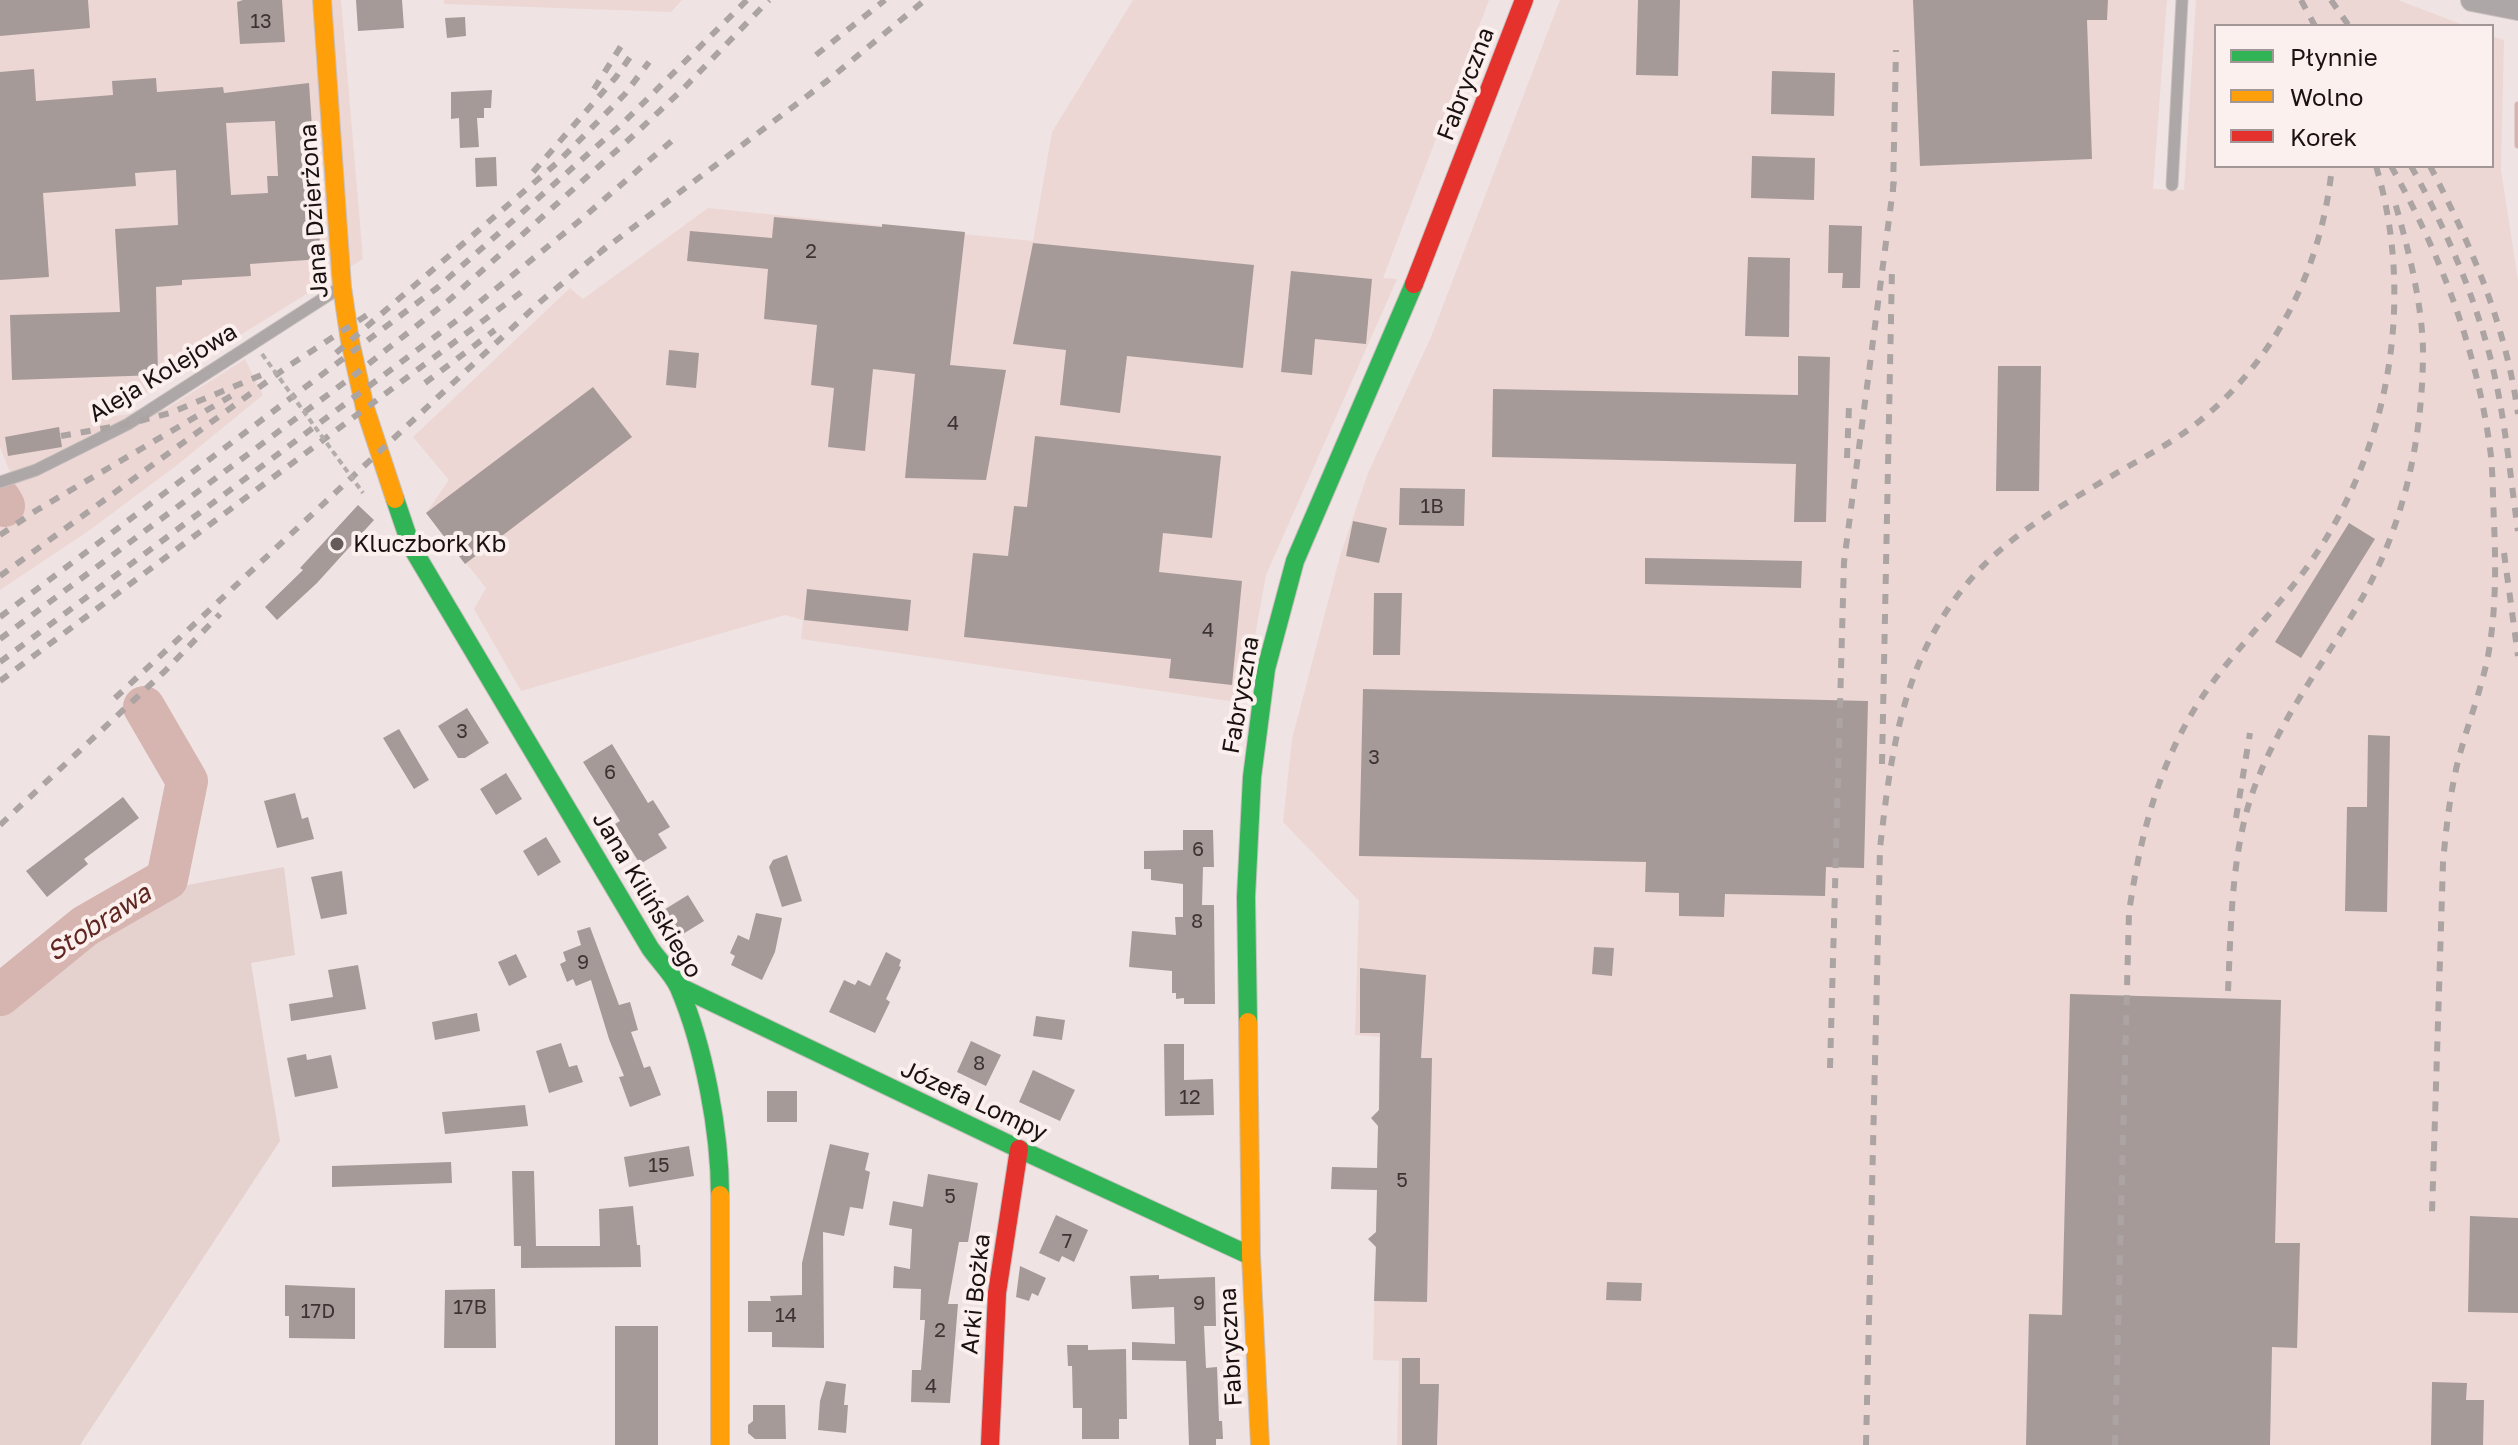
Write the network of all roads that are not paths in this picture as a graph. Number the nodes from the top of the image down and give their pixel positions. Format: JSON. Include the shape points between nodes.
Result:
{"nodes":[{"id":1,"x":322,"y":0,"type":"edge"},
{"id":2,"x":1524,"y":0,"type":"edge"},
{"id":3,"x":2182,"y":0,"type":"edge"},
{"id":4,"x":2472,"y":0,"type":"edge"},
{"id":5,"x":2518,"y":9,"type":"edge"},
{"id":6,"x":2172,"y":185,"type":"dead end"},
{"id":7,"x":342,"y":287,"type":"junction"},
{"id":8,"x":367,"y":416,"type":"joint"},
{"id":9,"x":3,"y":482,"type":"edge"},
{"id":10,"x":678,"y":986,"type":"junction"},
{"id":11,"x":1019,"y":1149,"type":"junction"},
{"id":12,"x":1251,"y":1256,"type":"junction"},
{"id":13,"x":720,"y":1445,"type":"edge"},
{"id":14,"x":990,"y":1445,"type":"edge"},
{"id":15,"x":1260,"y":1445,"type":"edge"}],
"edges":[{"from":1,"to":7,"type":"street","name":"Jana Dzierżona"},
{"from":2,"to":12,"type":"street","name":"Fabryczna","via":[[1415,283],[1295,561],[1266,669],[1252,777],[1246,897]]},
{"from":3,"to":6,"type":"lane"},
{"from":4,"to":5,"type":"street"},
{"from":7,"to":8,"type":"street","name":"Jana Dzierżona"},
{"from":7,"to":9,"type":"lane","name":"Aleja Kolejowa","via":[[128,424]]},
{"from":8,"to":10,"type":"street","name":"Jana Kilińskiego","via":[[411,546],[650,948]]},
{"from":10,"to":11,"type":"street","name":"Józefa Lompy"},
{"from":10,"to":13,"type":"street","name":"Jana Kilińskiego","via":[[705,1069],[720,1175]]},
{"from":11,"to":12,"type":"street","name":"Józefa Lompy"},
{"from":11,"to":14,"type":"street","name":"Arki Bożka","via":[[997,1293]]},
{"from":12,"to":15,"type":"street","name":"Fabryczna"}]}
